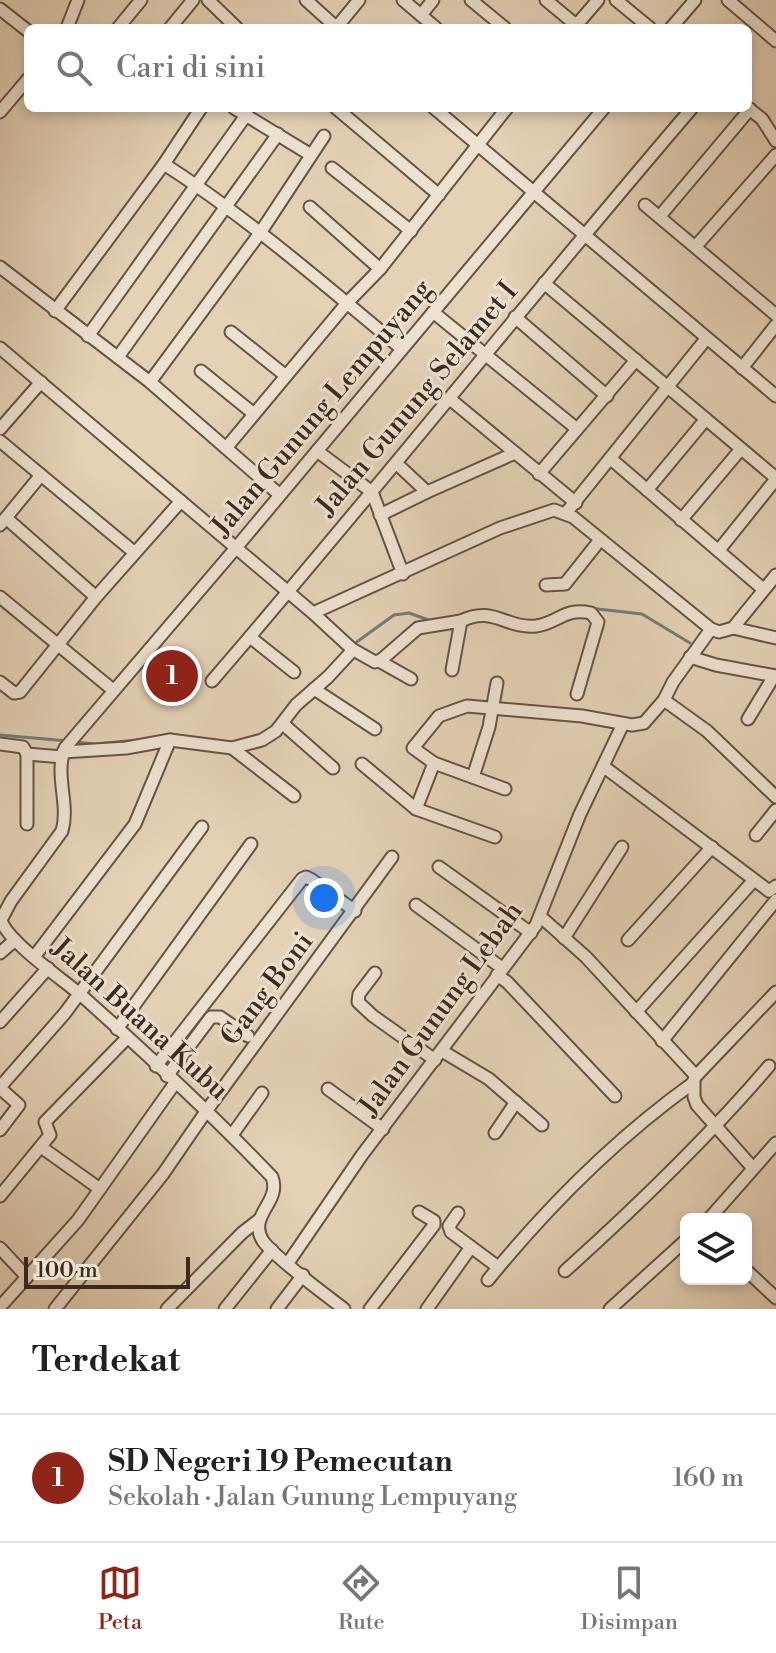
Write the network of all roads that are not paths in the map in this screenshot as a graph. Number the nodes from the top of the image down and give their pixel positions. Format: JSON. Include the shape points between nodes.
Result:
{"nodes":[{"id":1,"x":78,"y":0,"type":"edge"},
{"id":2,"x":141,"y":0,"type":"edge"},
{"id":3,"x":193,"y":0,"type":"edge"},
{"id":4,"x":208,"y":0,"type":"edge"},
{"id":5,"x":306,"y":0,"type":"edge"},
{"id":6,"x":359,"y":0,"type":"edge"},
{"id":7,"x":403,"y":0,"type":"edge"},
{"id":8,"x":433,"y":0,"type":"edge"},
{"id":9,"x":471,"y":0,"type":"edge"},
{"id":10,"x":546,"y":0,"type":"edge"},
{"id":11,"x":598,"y":0,"type":"edge"},
{"id":12,"x":616,"y":0,"type":"edge"},
{"id":13,"x":695,"y":0,"type":"edge"},
{"id":14,"x":728,"y":0,"type":"edge"},
{"id":15,"x":0,"y":9,"type":"edge"},
{"id":16,"x":421,"y":15,"type":"junction"},
{"id":17,"x":69,"y":24,"type":"edge"},
{"id":18,"x":121,"y":24,"type":"edge"},
{"id":19,"x":173,"y":24,"type":"edge"},
{"id":20,"x":233,"y":24,"type":"edge"},
{"id":21,"x":333,"y":24,"type":"edge"},
{"id":22,"x":340,"y":24,"type":"edge"},
{"id":23,"x":431,"y":24,"type":"edge"},
{"id":24,"x":500,"y":24,"type":"edge"},
{"id":25,"x":572,"y":24,"type":"edge"},
{"id":26,"x":578,"y":24,"type":"edge"},
{"id":27,"x":645,"y":24,"type":"edge"},
{"id":28,"x":674,"y":24,"type":"edge"},
{"id":29,"x":24,"y":28,"type":"edge"},
{"id":30,"x":776,"y":41,"type":"edge"},
{"id":31,"x":24,"y":84,"type":"edge"},
{"id":32,"x":752,"y":111,"type":"edge"},
{"id":33,"x":0,"y":112,"type":"edge"},
{"id":34,"x":198,"y":112,"type":"edge"},
{"id":35,"x":243,"y":112,"type":"edge"},
{"id":36,"x":341,"y":112,"type":"edge"},
{"id":37,"x":439,"y":112,"type":"edge"},
{"id":38,"x":504,"y":112,"type":"edge"},
{"id":39,"x":601,"y":112,"type":"edge"},
{"id":40,"x":689,"y":112,"type":"edge"},
{"id":41,"x":747,"y":112,"type":"edge"},
{"id":42,"x":247,"y":114,"type":"junction"},
{"id":43,"x":278,"y":134,"type":"junction"},
{"id":44,"x":324,"y":136,"type":"dead end"},
{"id":45,"x":776,"y":141,"type":"edge"},
{"id":46,"x":476,"y":144,"type":"junction"},
{"id":47,"x":311,"y":155,"type":"junction"},
{"id":48,"x":776,"y":155,"type":"edge"},
{"id":49,"x":164,"y":164,"type":"junction"},
{"id":50,"x":332,"y":168,"type":"dead end"},
{"id":51,"x":197,"y":186,"type":"junction"},
{"id":52,"x":532,"y":192,"type":"junction"},
{"id":53,"x":439,"y":195,"type":"junction"},
{"id":54,"x":645,"y":205,"type":"dead end"},
{"id":55,"x":310,"y":207,"type":"dead end"},
{"id":56,"x":227,"y":208,"type":"junction"},
{"id":57,"x":660,"y":216,"type":"junction"},
{"id":58,"x":411,"y":231,"type":"junction"},
{"id":59,"x":260,"y":233,"type":"junction"},
{"id":60,"x":583,"y":235,"type":"junction"},
{"id":61,"x":696,"y":246,"type":"junction"},
{"id":62,"x":0,"y":267,"type":"edge"},
{"id":63,"x":380,"y":269,"type":"junction"},
{"id":64,"x":544,"y":283,"type":"junction"},
{"id":65,"x":347,"y":303,"type":"junction"},
{"id":66,"x":55,"y":311,"type":"junction"},
{"id":67,"x":433,"y":312,"type":"junction"},
{"id":68,"x":776,"y":315,"type":"edge"},
{"id":69,"x":515,"y":317,"type":"junction"},
{"id":70,"x":776,"y":325,"type":"edge"},
{"id":71,"x":231,"y":332,"type":"dead end"},
{"id":72,"x":88,"y":336,"type":"junction"},
{"id":73,"x":706,"y":339,"type":"junction"},
{"id":74,"x":0,"y":348,"type":"edge"},
{"id":75,"x":402,"y":349,"type":"junction"},
{"id":76,"x":486,"y":354,"type":"junction"},
{"id":77,"x":118,"y":357,"type":"junction"},
{"id":78,"x":636,"y":360,"type":"junction"},
{"id":79,"x":742,"y":368,"type":"junction"},
{"id":80,"x":201,"y":371,"type":"dead end"},
{"id":81,"x":286,"y":376,"type":"junction"},
{"id":82,"x":41,"y":382,"type":"junction"},
{"id":83,"x":150,"y":382,"type":"junction"},
{"id":84,"x":669,"y":387,"type":"junction"},
{"id":85,"x":607,"y":396,"type":"junction"},
{"id":86,"x":776,"y":396,"type":"edge"},
{"id":87,"x":450,"y":399,"type":"junction"},
{"id":88,"x":254,"y":414,"type":"junction"},
{"id":89,"x":706,"y":419,"type":"junction"},
{"id":90,"x":0,"y":429,"type":"edge"},
{"id":91,"x":577,"y":429,"type":"junction"},
{"id":92,"x":0,"y":441,"type":"edge"},
{"id":93,"x":226,"y":448,"type":"junction"},
{"id":94,"x":741,"y":449,"type":"junction"},
{"id":95,"x":317,"y":451,"type":"junction"},
{"id":96,"x":515,"y":453,"type":"junction"},
{"id":97,"x":611,"y":459,"type":"junction"},
{"id":98,"x":397,"y":464,"type":"junction"},
{"id":99,"x":539,"y":474,"type":"junction"},
{"id":100,"x":41,"y":475,"type":"junction"},
{"id":101,"x":776,"y":479,"type":"edge"},
{"id":102,"x":647,"y":490,"type":"junction"},
{"id":103,"x":372,"y":492,"type":"junction"},
{"id":104,"x":427,"y":492,"type":"junction"},
{"id":105,"x":280,"y":495,"type":"junction"},
{"id":106,"x":181,"y":501,"type":"junction"},
{"id":107,"x":576,"y":503,"type":"junction"},
{"id":108,"x":566,"y":513,"type":"junction"},
{"id":109,"x":380,"y":515,"type":"junction"},
{"id":110,"x":681,"y":520,"type":"junction"},
{"id":111,"x":3,"y":522,"type":"edge"},
{"id":112,"x":600,"y":540,"type":"junction"},
{"id":113,"x":235,"y":549,"type":"junction"},
{"id":114,"x":719,"y":550,"type":"junction"},
{"id":115,"x":135,"y":553,"type":"junction"},
{"id":116,"x":403,"y":574,"type":"junction"},
{"id":117,"x":776,"y":575,"type":"edge"},
{"id":118,"x":546,"y":585,"type":"dead end"},
{"id":119,"x":763,"y":589,"type":"junction"},
{"id":120,"x":285,"y":592,"type":"junction"},
{"id":121,"x":0,"y":597,"type":"edge"},
{"id":122,"x":96,"y":597,"type":"junction"},
{"id":123,"x":313,"y":613,"type":"junction"},
{"id":124,"x":461,"y":621,"type":"junction"},
{"id":125,"x":733,"y":628,"type":"junction"},
{"id":126,"x":711,"y":629,"type":"junction"},
{"id":127,"x":250,"y":637,"type":"junction"},
{"id":128,"x":776,"y":638,"type":"edge"},
{"id":129,"x":57,"y":645,"type":"junction"},
{"id":130,"x":349,"y":647,"type":"junction"},
{"id":131,"x":695,"y":651,"type":"junction"},
{"id":132,"x":379,"y":661,"type":"junction"},
{"id":133,"x":452,"y":670,"type":"dead end"},
{"id":134,"x":294,"y":672,"type":"dead end"},
{"id":135,"x":775,"y":676,"type":"edge"},
{"id":136,"x":411,"y":679,"type":"dead end"},
{"id":137,"x":212,"y":681,"type":"dead end"},
{"id":138,"x":0,"y":682,"type":"edge"},
{"id":139,"x":497,"y":683,"type":"dead end"},
{"id":140,"x":314,"y":689,"type":"junction"},
{"id":141,"x":113,"y":690,"type":"junction"},
{"id":142,"x":577,"y":694,"type":"dead end"},
{"id":143,"x":664,"y":700,"type":"junction"},
{"id":144,"x":492,"y":710,"type":"junction"},
{"id":145,"x":748,"y":719,"type":"dead end"},
{"id":146,"x":283,"y":724,"type":"junction"},
{"id":147,"x":623,"y":724,"type":"junction"},
{"id":148,"x":375,"y":729,"type":"dead end"},
{"id":149,"x":170,"y":740,"type":"junction"},
{"id":150,"x":0,"y":744,"type":"edge"},
{"id":151,"x":67,"y":747,"type":"junction"},
{"id":152,"x":232,"y":748,"type":"junction"},
{"id":153,"x":27,"y":754,"type":"junction"},
{"id":154,"x":434,"y":763,"type":"junction"},
{"id":155,"x":362,"y":764,"type":"dead end"},
{"id":156,"x":603,"y":766,"type":"junction"},
{"id":157,"x":333,"y":768,"type":"dead end"},
{"id":158,"x":473,"y":777,"type":"junction"},
{"id":159,"x":505,"y":789,"type":"dead end"},
{"id":160,"x":294,"y":796,"type":"dead end"},
{"id":161,"x":776,"y":797,"type":"edge"},
{"id":162,"x":416,"y":809,"type":"junction"},
{"id":163,"x":776,"y":810,"type":"edge"},
{"id":164,"x":27,"y":824,"type":"dead end"},
{"id":165,"x":202,"y":827,"type":"dead end"},
{"id":166,"x":756,"y":835,"type":"dead end"},
{"id":167,"x":495,"y":837,"type":"dead end"},
{"id":168,"x":251,"y":844,"type":"dead end"},
{"id":169,"x":622,"y":847,"type":"dead end"},
{"id":170,"x":712,"y":847,"type":"junction"},
{"id":171,"x":392,"y":857,"type":"dead end"},
{"id":172,"x":439,"y":867,"type":"dead end"},
{"id":173,"x":754,"y":880,"type":"junction"},
{"id":174,"x":775,"y":892,"type":"edge"},
{"id":175,"x":416,"y":905,"type":"dead end"},
{"id":176,"x":355,"y":911,"type":"junction"},
{"id":177,"x":541,"y":917,"type":"junction"},
{"id":178,"x":0,"y":920,"type":"edge"},
{"id":179,"x":531,"y":933,"type":"junction"},
{"id":180,"x":564,"y":938,"type":"junction"},
{"id":181,"x":15,"y":940,"type":"junction"},
{"id":182,"x":628,"y":940,"type":"dead end"},
{"id":183,"x":0,"y":953,"type":"edge"},
{"id":184,"x":34,"y":957,"type":"junction"},
{"id":185,"x":48,"y":968,"type":"junction"},
{"id":186,"x":500,"y":972,"type":"junction"},
{"id":187,"x":375,"y":973,"type":"dead end"},
{"id":188,"x":776,"y":992,"type":"edge"},
{"id":189,"x":79,"y":994,"type":"junction"},
{"id":190,"x":636,"y":1012,"type":"junction"},
{"id":191,"x":0,"y":1022,"type":"edge"},
{"id":192,"x":117,"y":1029,"type":"junction"},
{"id":193,"x":248,"y":1036,"type":"dead end"},
{"id":194,"x":127,"y":1038,"type":"junction"},
{"id":195,"x":662,"y":1041,"type":"junction"},
{"id":196,"x":438,"y":1055,"type":"junction"},
{"id":197,"x":156,"y":1066,"type":"junction"},
{"id":198,"x":769,"y":1066,"type":"dead end"},
{"id":199,"x":694,"y":1079,"type":"junction"},
{"id":200,"x":171,"y":1080,"type":"junction"},
{"id":201,"x":0,"y":1087,"type":"edge"},
{"id":202,"x":328,"y":1089,"type":"dead end"},
{"id":203,"x":262,"y":1093,"type":"dead end"},
{"id":204,"x":615,"y":1096,"type":"dead end"},
{"id":205,"x":516,"y":1102,"type":"junction"},
{"id":206,"x":207,"y":1110,"type":"junction"},
{"id":207,"x":542,"y":1125,"type":"dead end"},
{"id":208,"x":717,"y":1127,"type":"junction"},
{"id":209,"x":383,"y":1129,"type":"junction"},
{"id":210,"x":0,"y":1130,"type":"edge"},
{"id":211,"x":495,"y":1133,"type":"dead end"},
{"id":212,"x":232,"y":1135,"type":"junction"},
{"id":213,"x":776,"y":1143,"type":"edge"},
{"id":214,"x":41,"y":1147,"type":"junction"},
{"id":215,"x":752,"y":1167,"type":"junction"},
{"id":216,"x":100,"y":1189,"type":"junction"},
{"id":217,"x":0,"y":1196,"type":"edge"},
{"id":218,"x":419,"y":1212,"type":"dead end"},
{"id":219,"x":458,"y":1213,"type":"dead end"},
{"id":220,"x":714,"y":1213,"type":"edge"},
{"id":221,"x":260,"y":1219,"type":"junction"},
{"id":222,"x":680,"y":1245,"type":"edge"},
{"id":223,"x":471,"y":1247,"type":"junction"},
{"id":224,"x":0,"y":1248,"type":"edge"},
{"id":225,"x":272,"y":1250,"type":"junction"},
{"id":226,"x":288,"y":1263,"type":"junction"},
{"id":227,"x":498,"y":1267,"type":"junction"},
{"id":228,"x":565,"y":1271,"type":"dead end"},
{"id":229,"x":303,"y":1275,"type":"junction"},
{"id":230,"x":752,"y":1276,"type":"edge"},
{"id":231,"x":27,"y":1277,"type":"junction"},
{"id":232,"x":488,"y":1280,"type":"dead end"},
{"id":233,"x":776,"y":1298,"type":"edge"},
{"id":234,"x":0,"y":1307,"type":"edge"},
{"id":235,"x":55,"y":1309,"type":"edge"},
{"id":236,"x":167,"y":1309,"type":"edge"},
{"id":237,"x":225,"y":1309,"type":"edge"},
{"id":238,"x":277,"y":1309,"type":"edge"},
{"id":239,"x":344,"y":1309,"type":"edge"},
{"id":240,"x":370,"y":1309,"type":"edge"},
{"id":241,"x":427,"y":1309,"type":"edge"},
{"id":242,"x":610,"y":1309,"type":"edge"}],
"edges":[{"from":1,"to":17,"type":"street"},
{"from":2,"to":18,"type":"street"},
{"from":3,"to":19,"type":"street"},
{"from":4,"to":20,"type":"street"},
{"from":5,"to":21,"type":"street"},
{"from":6,"to":22,"type":"street"},
{"from":7,"to":16,"type":"street"},
{"from":8,"to":16,"type":"street"},
{"from":9,"to":24,"type":"street"},
{"from":10,"to":25,"type":"street"},
{"from":11,"to":26,"type":"street"},
{"from":12,"to":27,"type":"street"},
{"from":13,"to":28,"type":"street"},
{"from":14,"to":30,"type":"street"},
{"from":15,"to":29,"type":"street"},
{"from":16,"to":23,"type":"street"},
{"from":31,"to":33,"type":"street"},
{"from":32,"to":45,"type":"street"},
{"from":34,"to":49,"type":"street"},
{"from":35,"to":42,"type":"street"},
{"from":36,"to":53,"type":"street"},
{"from":37,"to":46,"type":"street"},
{"from":38,"to":46,"type":"street"},
{"from":39,"to":52,"type":"street","name":"Jalan Gunung Lempuyang"},
{"from":40,"to":60,"type":"street","name":"Jalan Gunung Selamet I"},
{"from":41,"to":57,"type":"street"},
{"from":42,"to":43,"type":"street"},
{"from":42,"to":51,"type":"street"},
{"from":43,"to":47,"type":"street"},
{"from":43,"to":56,"type":"street"},
{"from":44,"to":47,"type":"street"},
{"from":46,"to":52,"type":"street"},
{"from":46,"to":53,"type":"street"},
{"from":47,"to":59,"type":"street"},
{"from":48,"to":61,"type":"street"},
{"from":49,"to":51,"type":"street"},
{"from":49,"to":66,"type":"street"},
{"from":50,"to":58,"type":"street"},
{"from":51,"to":56,"type":"street"},
{"from":51,"to":72,"type":"street"},
{"from":52,"to":60,"type":"street"},
{"from":52,"to":67,"type":"street","name":"Jalan Gunung Lempuyang"},
{"from":53,"to":58,"type":"street"},
{"from":54,"to":57,"type":"street"},
{"from":55,"to":63,"type":"street"},
{"from":56,"to":59,"type":"street"},
{"from":56,"to":77,"type":"street"},
{"from":57,"to":61,"type":"street"},
{"from":58,"to":63,"type":"street"},
{"from":59,"to":65,"type":"street"},
{"from":59,"to":83,"type":"street"},
{"from":60,"to":64,"type":"street","name":"Jalan Gunung Selamet I"},
{"from":60,"to":73,"type":"street"},
{"from":61,"to":68,"type":"street"},
{"from":62,"to":66,"type":"street"},
{"from":63,"to":65,"type":"street"},
{"from":64,"to":69,"type":"street","name":"Jalan Gunung Selamet I"},
{"from":64,"to":78,"type":"street"},
{"from":65,"to":75,"type":"street"},
{"from":65,"to":81,"type":"street"},
{"from":66,"to":72,"type":"street"},
{"from":67,"to":75,"type":"street","name":"Jalan Gunung Lempuyang"},
{"from":67,"to":76,"type":"street"},
{"from":69,"to":76,"type":"street","name":"Jalan Gunung Selamet I"},
{"from":69,"to":85,"type":"street"},
{"from":70,"to":79,"type":"street"},
{"from":71,"to":81,"type":"street"},
{"from":72,"to":77,"type":"street"},
{"from":73,"to":79,"type":"street"},
{"from":73,"to":84,"type":"street"},
{"from":74,"to":82,"type":"street"},
{"from":75,"to":95,"type":"street","name":"Jalan Gunung Lempuyang"},
{"from":76,"to":87,"type":"street","name":"Jalan Gunung Selamet I"},
{"from":76,"to":91,"type":"street"},
{"from":77,"to":83,"type":"street"},
{"from":78,"to":84,"type":"street"},
{"from":78,"to":85,"type":"street"},
{"from":79,"to":86,"type":"street"},
{"from":80,"to":88,"type":"street"},
{"from":81,"to":88,"type":"street"},
{"from":82,"to":90,"type":"street"},
{"from":82,"to":106,"type":"street"},
{"from":83,"to":93,"type":"street"},
{"from":84,"to":89,"type":"street"},
{"from":84,"to":97,"type":"street"},
{"from":85,"to":91,"type":"street"},
{"from":87,"to":96,"type":"street"},
{"from":87,"to":98,"type":"street","name":"Jalan Gunung Selamet I"},
{"from":88,"to":93,"type":"street"},
{"from":89,"to":94,"type":"street"},
{"from":89,"to":102,"type":"street"},
{"from":91,"to":99,"type":"street"},
{"from":92,"to":100,"type":"street"},
{"from":93,"to":105,"type":"street"},
{"from":94,"to":101,"type":"street"},
{"from":94,"to":110,"type":"street"},
{"from":95,"to":103,"type":"street"},
{"from":95,"to":105,"type":"street","name":"Jalan Gunung Lempuyang"},
{"from":96,"to":99,"type":"street"},
{"from":96,"to":104,"type":"street"},
{"from":97,"to":102,"type":"street"},
{"from":97,"to":107,"type":"street"},
{"from":98,"to":103,"type":"street","name":"Jalan Gunung Selamet I"},
{"from":98,"to":104,"type":"street"},
{"from":99,"to":107,"type":"street"},
{"from":100,"to":111,"type":"street"},
{"from":100,"to":115,"type":"street"},
{"from":101,"to":114,"type":"street"},
{"from":102,"to":110,"type":"street"},
{"from":103,"to":109,"type":"street"},
{"from":103,"to":120,"type":"street","name":"Jalan Gunung Selamet I"},
{"from":104,"to":109,"type":"street"},
{"from":105,"to":113,"type":"street","name":"Jalan Gunung Lempuyang"},
{"from":106,"to":113,"type":"street"},
{"from":106,"to":115,"type":"street"},
{"from":107,"to":108,"type":"street"},
{"from":108,"to":112,"type":"street"},
{"from":108,"to":116,"type":"street","via":[[554,510],[500,528]]},
{"from":109,"to":116,"type":"street"},
{"from":110,"to":114,"type":"street"},
{"from":111,"to":122,"type":"street"},
{"from":112,"to":118,"type":"street","via":[[565,584]]},
{"from":112,"to":126,"type":"street"},
{"from":113,"to":120,"type":"street"},
{"from":113,"to":141,"type":"street","name":"Jalan Gunung Lempuyang"},
{"from":114,"to":119,"type":"street"},
{"from":115,"to":122,"type":"street"},
{"from":116,"to":123,"type":"street"},
{"from":117,"to":119,"type":"street"},
{"from":119,"to":125,"type":"street"},
{"from":120,"to":123,"type":"street"},
{"from":120,"to":127,"type":"street","name":"Jalan Gunung Selamet I"},
{"from":121,"to":129,"type":"street"},
{"from":122,"to":129,"type":"street"},
{"from":123,"to":130,"type":"street"},
{"from":124,"to":132,"type":"street","via":[[418,628]]},
{"from":124,"to":133,"type":"street"},
{"from":124,"to":142,"type":"street","via":[[486,614],[536,626],[570,611],[591,613],[598,622]]},
{"from":125,"to":126,"type":"street"},
{"from":125,"to":128,"type":"street"},
{"from":126,"to":131,"type":"street"},
{"from":127,"to":134,"type":"street"},
{"from":127,"to":137,"type":"street","name":"Jalan Gunung Selamet I"},
{"from":129,"to":138,"type":"street","via":[[18,694]]},
{"from":129,"to":141,"type":"street"},
{"from":130,"to":132,"type":"street"},
{"from":130,"to":140,"type":"street"},
{"from":131,"to":135,"type":"street","via":[[716,665]]},
{"from":131,"to":143,"type":"street"},
{"from":132,"to":136,"type":"street"},
{"from":135,"to":145,"type":"street"},
{"from":139,"to":144,"type":"street"},
{"from":140,"to":146,"type":"street"},
{"from":140,"to":148,"type":"street"},
{"from":141,"to":151,"type":"street","name":"Jalan Gunung Lempuyang"},
{"from":143,"to":147,"type":"street","via":[[644,723]]},
{"from":143,"to":161,"type":"street","via":[[707,731]]},
{"from":144,"to":147,"type":"street"},
{"from":144,"to":154,"type":"street","via":[[467,706],[439,716],[413,748]]},
{"from":144,"to":158,"type":"street"},
{"from":146,"to":152,"type":"street","via":[[266,739]]},
{"from":146,"to":157,"type":"street"},
{"from":147,"to":156,"type":"street","name":"Jalan Gunung Lebah"},
{"from":149,"to":151,"type":"street","via":[[126,748]]},
{"from":149,"to":152,"type":"street"},
{"from":149,"to":184,"type":"street","via":[[135,824]]},
{"from":150,"to":153,"type":"street","via":[[23,747]]},
{"from":151,"to":153,"type":"street"},
{"from":151,"to":178,"type":"street","name":"Jalan Buana Kubu","via":[[62,831]]},
{"from":152,"to":160,"type":"street"},
{"from":153,"to":164,"type":"street"},
{"from":154,"to":158,"type":"street"},
{"from":154,"to":162,"type":"street"},
{"from":155,"to":162,"type":"street"},
{"from":156,"to":170,"type":"street"},
{"from":156,"to":177,"type":"street","name":"Jalan Gunung Lebah"},
{"from":158,"to":159,"type":"street"},
{"from":162,"to":167,"type":"street"},
{"from":163,"to":166,"type":"street"},
{"from":165,"to":189,"type":"street"},
{"from":168,"to":192,"type":"street"},
{"from":169,"to":180,"type":"street"},
{"from":170,"to":173,"type":"street"},
{"from":170,"to":182,"type":"street"},
{"from":171,"to":176,"type":"street","name":"Gang Boni"},
{"from":172,"to":179,"type":"street"},
{"from":173,"to":174,"type":"street"},
{"from":173,"to":190,"type":"street"},
{"from":174,"to":195,"type":"street"},
{"from":175,"to":186,"type":"street"},
{"from":176,"to":197,"type":"street","via":[[312,880],[302,879]]},
{"from":176,"to":206,"type":"street","name":"Gang Boni"},
{"from":177,"to":179,"type":"street","name":"Jalan Gunung Lebah"},
{"from":177,"to":180,"type":"street"},
{"from":178,"to":181,"type":"street","name":"Jalan Buana Kubu"},
{"from":179,"to":186,"type":"street","name":"Jalan Gunung Lebah"},
{"from":180,"to":190,"type":"street"},
{"from":181,"to":183,"type":"street"},
{"from":181,"to":184,"type":"street","name":"Jalan Buana Kubu"},
{"from":184,"to":185,"type":"street","name":"Jalan Buana Kubu"},
{"from":185,"to":189,"type":"street","name":"Jalan Buana Kubu"},
{"from":185,"to":191,"type":"street"},
{"from":186,"to":196,"type":"street","name":"Jalan Gunung Lebah"},
{"from":186,"to":204,"type":"street"},
{"from":187,"to":196,"type":"street","via":[[358,1002]]},
{"from":188,"to":199,"type":"street"},
{"from":189,"to":192,"type":"street","name":"Jalan Buana Kubu"},
{"from":189,"to":201,"type":"street"},
{"from":190,"to":195,"type":"street"},
{"from":192,"to":194,"type":"street","name":"Jalan Buana Kubu"},
{"from":193,"to":200,"type":"street","via":[[220,1017],[211,1017]]},
{"from":194,"to":197,"type":"street","name":"Jalan Buana Kubu"},
{"from":194,"to":214,"type":"street","via":[[45,1125],[50,1135]]},
{"from":195,"to":199,"type":"street"},
{"from":196,"to":205,"type":"street","via":[[489,1079]]},
{"from":196,"to":209,"type":"street","name":"Jalan Gunung Lebah"},
{"from":197,"to":200,"type":"street","name":"Jalan Buana Kubu"},
{"from":198,"to":208,"type":"street"},
{"from":199,"to":208,"type":"street","via":[[695,1101]]},
{"from":199,"to":227,"type":"street","via":[[629,1130]]},
{"from":200,"to":206,"type":"street","name":"Jalan Buana Kubu"},
{"from":200,"to":216,"type":"street"},
{"from":201,"to":210,"type":"street","via":[[19,1105]]},
{"from":202,"to":209,"type":"street"},
{"from":203,"to":212,"type":"street"},
{"from":205,"to":207,"type":"street"},
{"from":205,"to":211,"type":"street"},
{"from":206,"to":212,"type":"street","name":"Jalan Buana Kubu"},
{"from":206,"to":235,"type":"street","name":"Gang Boni","via":[[148,1195]]},
{"from":208,"to":215,"type":"street"},
{"from":208,"to":228,"type":"street"},
{"from":209,"to":226,"type":"street","name":"Jalan Gunung Lebah"},
{"from":212,"to":221,"type":"street","name":"Jalan Buana Kubu","via":[[274,1183]]},
{"from":213,"to":215,"type":"street"},
{"from":214,"to":216,"type":"street"},
{"from":214,"to":217,"type":"street"},
{"from":215,"to":220,"type":"street"},
{"from":216,"to":231,"type":"street"},
{"from":218,"to":240,"type":"street","via":[[434,1225]]},
{"from":219,"to":223,"type":"street","via":[[449,1229]]},
{"from":221,"to":225,"type":"street","via":[[259,1232]]},
{"from":221,"to":236,"type":"street"},
{"from":222,"to":242,"type":"street"},
{"from":223,"to":227,"type":"street"},
{"from":223,"to":241,"type":"street"},
{"from":224,"to":231,"type":"street"},
{"from":225,"to":226,"type":"street"},
{"from":225,"to":237,"type":"street"},
{"from":226,"to":229,"type":"street"},
{"from":227,"to":232,"type":"street"},
{"from":229,"to":238,"type":"street"},
{"from":229,"to":239,"type":"street"},
{"from":230,"to":233,"type":"street"},
{"from":231,"to":234,"type":"street"}]}
